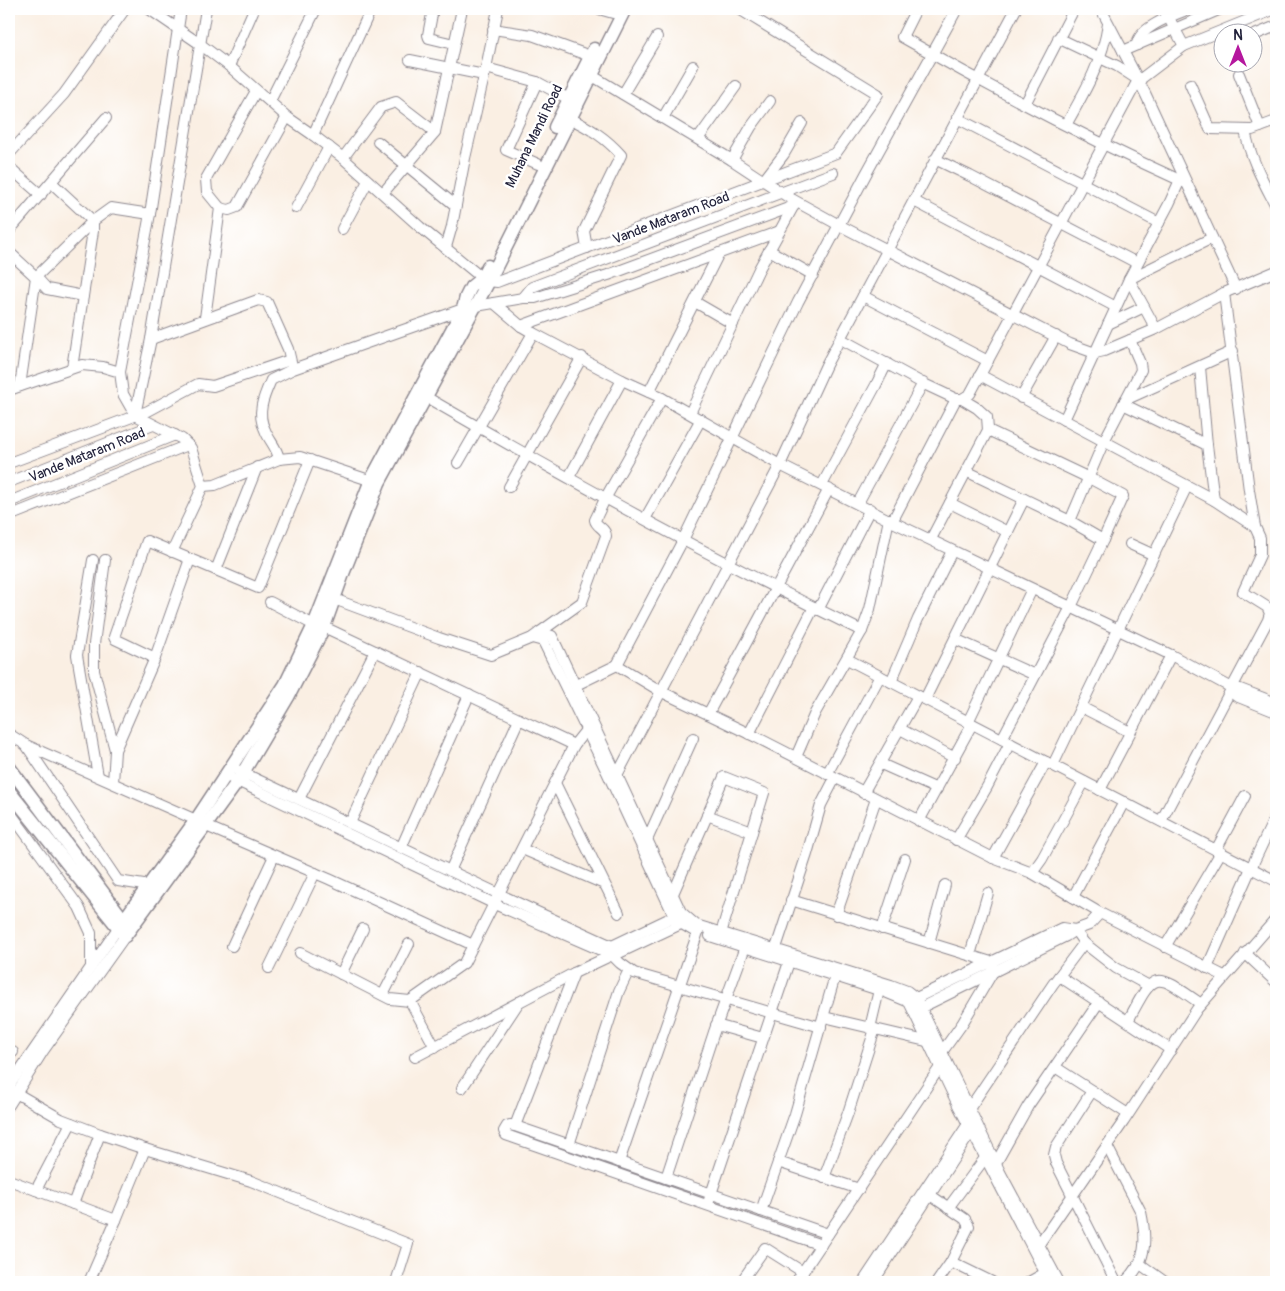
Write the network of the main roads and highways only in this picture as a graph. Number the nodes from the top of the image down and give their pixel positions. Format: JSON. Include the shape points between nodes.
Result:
{"nodes":[{"id":1,"x":618,"y":10,"type":"edge"},
{"id":2,"x":587,"y":73,"type":"junction"},
{"id":3,"x":486,"y":280,"type":"junction"},
{"id":4,"x":470,"y":308,"type":"junction"},
{"id":5,"x":375,"y":481,"type":"junction"},
{"id":6,"x":319,"y":626,"type":"junction"},
{"id":7,"x":9,"y":767,"type":"edge"},
{"id":8,"x":9,"y":791,"type":"edge"},
{"id":9,"x":201,"y":823,"type":"junction"},
{"id":10,"x":125,"y":928,"type":"junction"}],
"edges":[{"from":1,"to":2,"type":"main road"},
{"from":1,"to":2,"type":"main road","name":"Muhana Mandi Road","via":[[590,56]]},
{"from":2,"to":3,"type":"main road","via":[[569,118]]},
{"from":2,"to":3,"type":"main road","name":"Muhana Mandi Road","via":[[569,99]]},
{"from":3,"to":4,"type":"main road","via":[[471,287],[466,297]]},
{"from":4,"to":5,"type":"main road"},
{"from":4,"to":5,"type":"main road","via":[[426,397]]},
{"from":5,"to":6,"type":"main road"},
{"from":5,"to":6,"type":"main road","via":[[334,599]]},
{"from":6,"to":9,"type":"main road","via":[[235,774]]},
{"from":7,"to":10,"type":"main road"},
{"from":8,"to":10,"type":"main road","via":[[94,899]]},
{"from":9,"to":10,"type":"main road"},
{"from":9,"to":10,"type":"main road","via":[[150,886]]}]}
